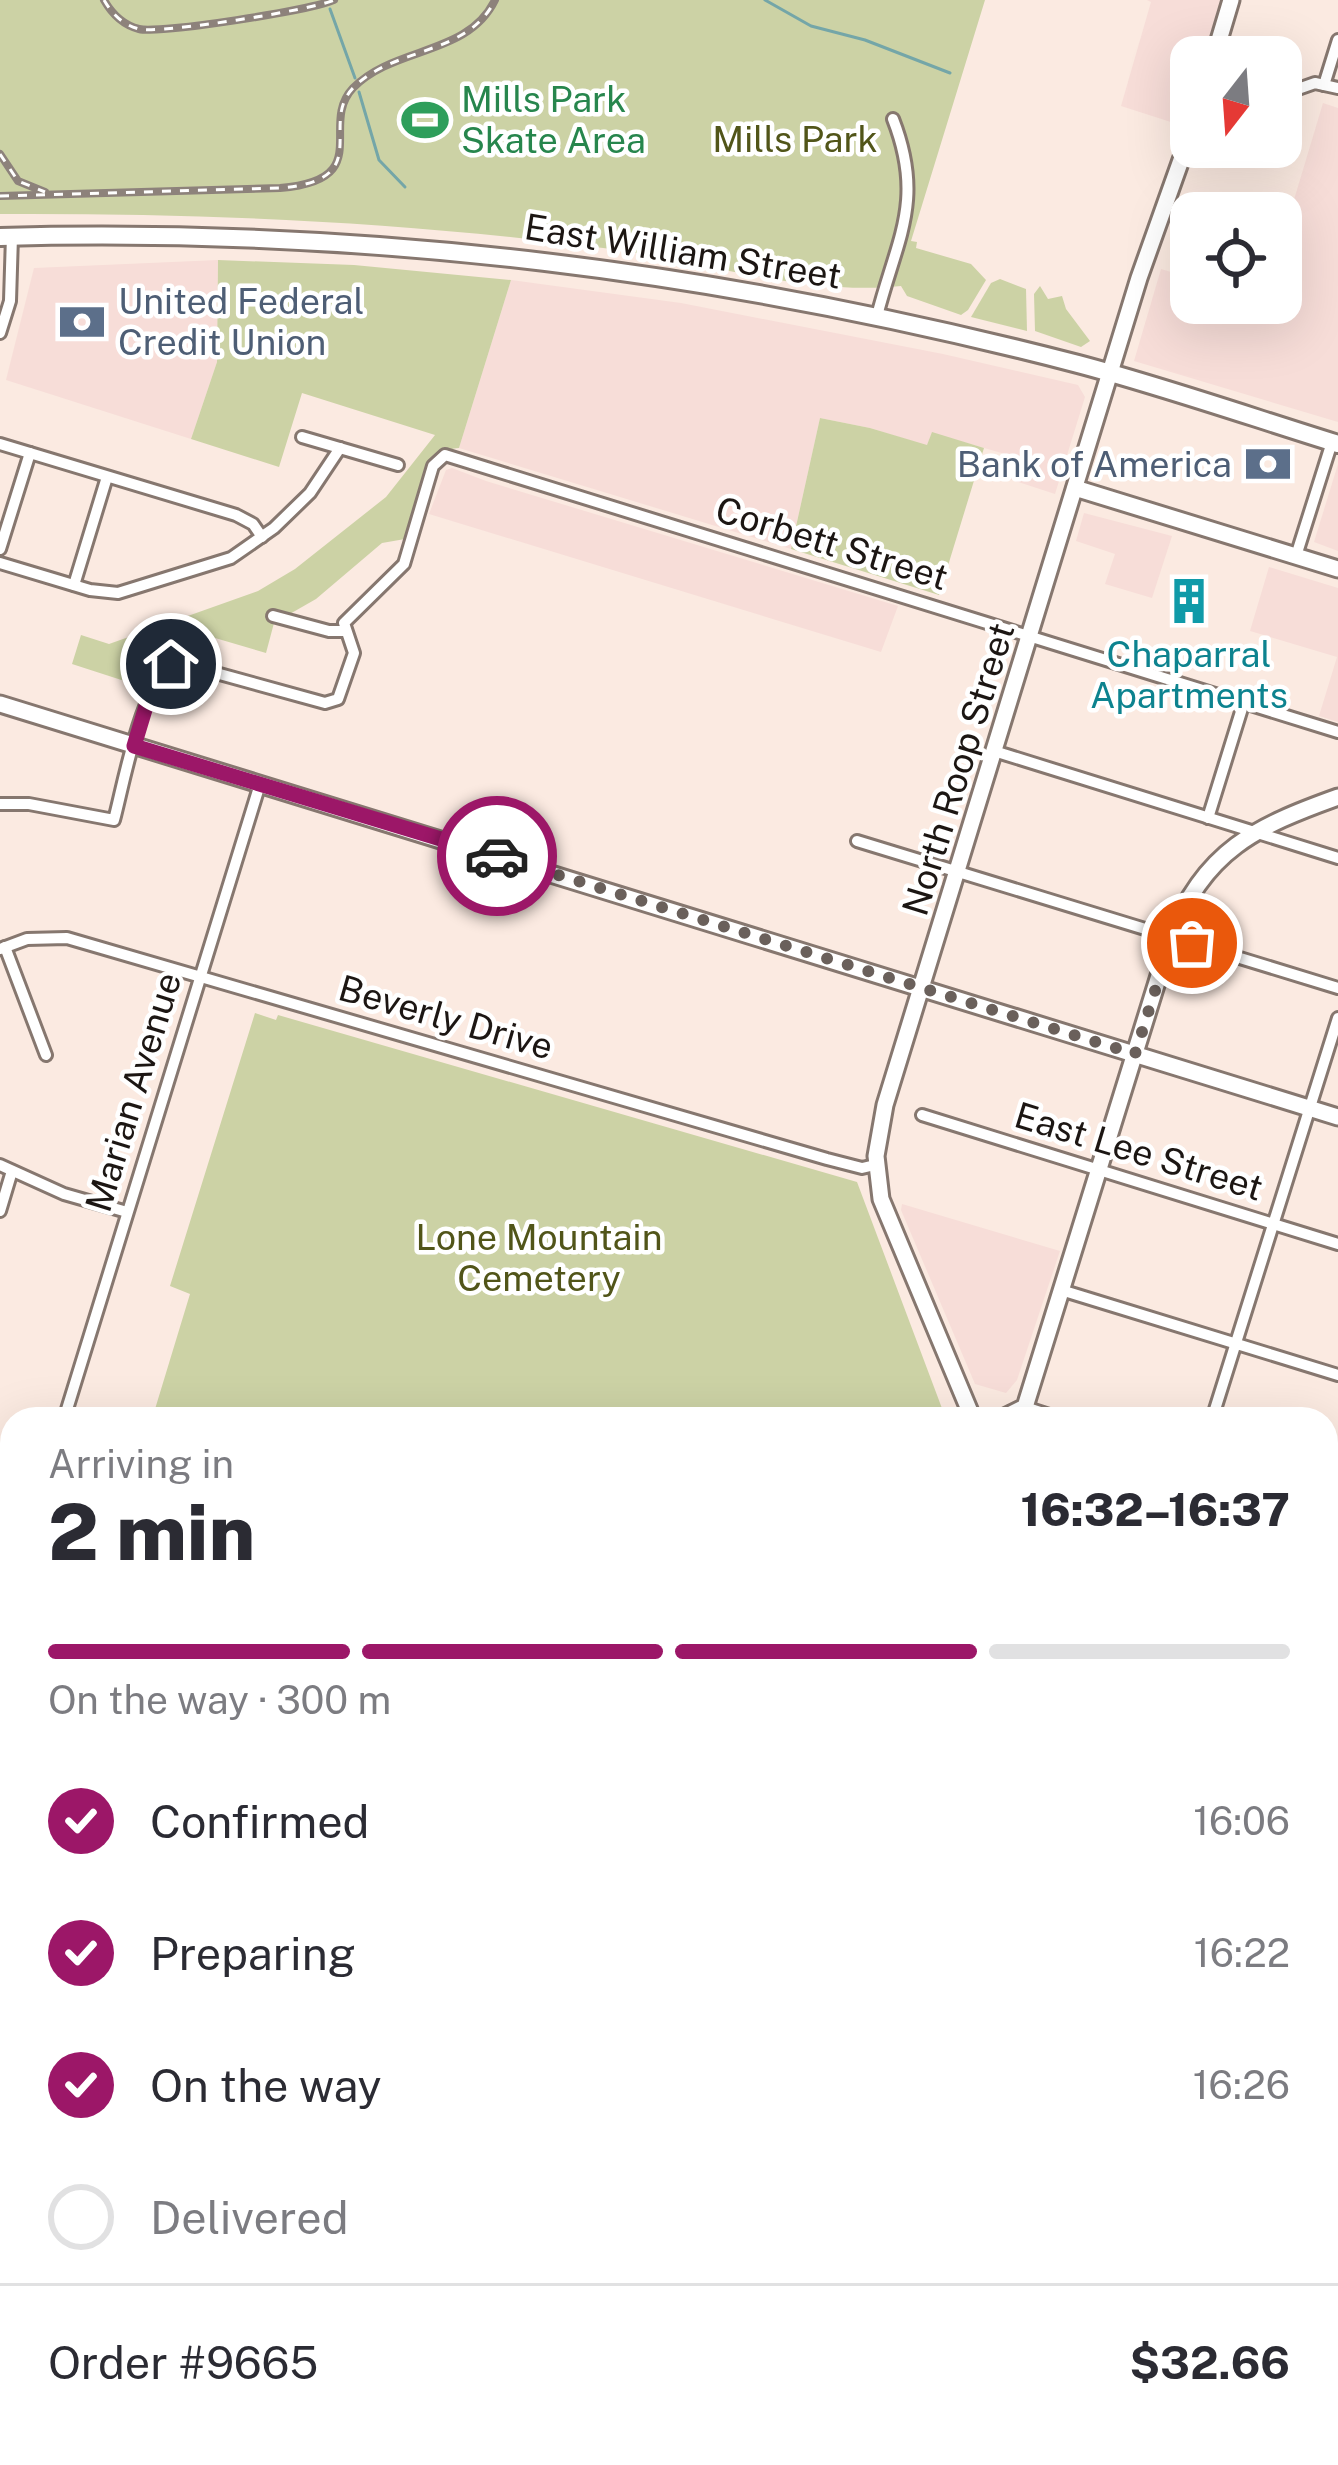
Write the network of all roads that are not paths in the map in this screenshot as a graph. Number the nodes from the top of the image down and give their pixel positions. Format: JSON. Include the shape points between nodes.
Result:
{"nodes":[{"id":1,"x":1231,"y":0,"type":"edge"},
{"id":2,"x":1220,"y":36,"type":"edge"},
{"id":3,"x":1338,"y":40,"type":"edge"},
{"id":4,"x":1324,"y":85,"type":"junction"},
{"id":5,"x":1302,"y":88,"type":"edge"},
{"id":6,"x":1338,"y":88,"type":"edge"},
{"id":7,"x":893,"y":118,"type":"dead end"},
{"id":8,"x":1178,"y":168,"type":"edge"},
{"id":9,"x":6,"y":237,"type":"edge"},
{"id":10,"x":877,"y":316,"type":"junction"},
{"id":11,"x":0,"y":333,"type":"edge"},
{"id":12,"x":1111,"y":374,"type":"junction"},
{"id":13,"x":302,"y":437,"type":"dead end"},
{"id":14,"x":1335,"y":443,"type":"edge"},
{"id":15,"x":0,"y":444,"type":"edge"},
{"id":16,"x":340,"y":448,"type":"junction"},
{"id":17,"x":30,"y":453,"type":"junction"},
{"id":18,"x":398,"y":465,"type":"dead end"},
{"id":19,"x":107,"y":477,"type":"junction"},
{"id":20,"x":1075,"y":488,"type":"junction"},
{"id":21,"x":262,"y":537,"type":"junction"},
{"id":22,"x":0,"y":549,"type":"edge"},
{"id":23,"x":1296,"y":556,"type":"junction"},
{"id":24,"x":0,"y":562,"type":"edge"},
{"id":25,"x":1338,"y":569,"type":"edge"},
{"id":26,"x":74,"y":585,"type":"junction"},
{"id":27,"x":273,"y":616,"type":"dead end"},
{"id":28,"x":344,"y":631,"type":"junction"},
{"id":29,"x":1030,"y":636,"type":"junction"},
{"id":30,"x":1244,"y":702,"type":"junction"},
{"id":31,"x":0,"y":704,"type":"edge"},
{"id":32,"x":1338,"y":732,"type":"edge"},
{"id":33,"x":134,"y":746,"type":"junction"},
{"id":34,"x":994,"y":752,"type":"junction"},
{"id":35,"x":260,"y":784,"type":"junction"},
{"id":36,"x":1338,"y":797,"type":"edge"},
{"id":37,"x":0,"y":804,"type":"edge"},
{"id":38,"x":1208,"y":818,"type":"junction"},
{"id":39,"x":1253,"y":831,"type":"junction"},
{"id":40,"x":857,"y":841,"type":"dead end"},
{"id":41,"x":1338,"y":858,"type":"edge"},
{"id":42,"x":958,"y":872,"type":"junction"},
{"id":43,"x":1172,"y":937,"type":"junction"},
{"id":44,"x":2,"y":948,"type":"edge"},
{"id":45,"x":200,"y":976,"type":"junction"},
{"id":46,"x":922,"y":988,"type":"junction"},
{"id":47,"x":1338,"y":988,"type":"edge"},
{"id":48,"x":1338,"y":1018,"type":"edge"},
{"id":49,"x":1135,"y":1054,"type":"junction"},
{"id":50,"x":46,"y":1055,"type":"dead end"},
{"id":51,"x":1310,"y":1109,"type":"junction"},
{"id":52,"x":922,"y":1115,"type":"dead end"},
{"id":53,"x":1338,"y":1118,"type":"edge"},
{"id":54,"x":875,"y":1165,"type":"junction"},
{"id":55,"x":6,"y":1168,"type":"edge"},
{"id":56,"x":1099,"y":1170,"type":"junction"},
{"id":57,"x":0,"y":1210,"type":"edge"},
{"id":58,"x":127,"y":1212,"type":"junction"},
{"id":59,"x":1273,"y":1224,"type":"junction"},
{"id":60,"x":1338,"y":1244,"type":"edge"},
{"id":61,"x":1061,"y":1290,"type":"junction"},
{"id":62,"x":1236,"y":1344,"type":"junction"},
{"id":63,"x":1338,"y":1375,"type":"edge"},
{"id":64,"x":68,"y":1407,"type":"edge"},
{"id":65,"x":968,"y":1407,"type":"edge"},
{"id":66,"x":1024,"y":1407,"type":"edge"},
{"id":67,"x":1216,"y":1407,"type":"edge"}],
"edges":[{"from":1,"to":2,"type":"street"},
{"from":3,"to":4,"type":"street"},
{"from":4,"to":5,"type":"street"},
{"from":4,"to":6,"type":"street"},
{"from":7,"to":10,"type":"street","via":[[910,194]]},
{"from":8,"to":12,"type":"street","name":"North Roop Street"},
{"from":9,"to":10,"type":"main road","name":"East William Street","via":[[149,233],[410,245]]},
{"from":9,"to":11,"type":"street","via":[[10,302]]},
{"from":10,"to":12,"type":"main road","name":"East William Street"},
{"from":12,"to":14,"type":"main road","name":"East William Street"},
{"from":12,"to":20,"type":"street","name":"North Roop Street"},
{"from":13,"to":16,"type":"street"},
{"from":14,"to":23,"type":"street"},
{"from":15,"to":17,"type":"street"},
{"from":16,"to":18,"type":"street"},
{"from":16,"to":21,"type":"street","via":[[310,493]]},
{"from":17,"to":19,"type":"street"},
{"from":17,"to":22,"type":"street"},
{"from":19,"to":21,"type":"street","via":[[236,515]]},
{"from":19,"to":26,"type":"street"},
{"from":20,"to":23,"type":"street"},
{"from":20,"to":29,"type":"street","name":"North Roop Street"},
{"from":21,"to":26,"type":"street","via":[[231,558],[136,589]]},
{"from":23,"to":25,"type":"street"},
{"from":24,"to":26,"type":"street"},
{"from":27,"to":28,"type":"street"},
{"from":28,"to":29,"type":"street","name":"Corbett Street","via":[[347,617],[404,564],[433,466],[445,455]]},
{"from":28,"to":33,"type":"street","via":[[354,653],[338,700],[176,662],[154,688]]},
{"from":29,"to":30,"type":"street","name":"Corbett Street"},
{"from":29,"to":34,"type":"street","name":"North Roop Street"},
{"from":30,"to":32,"type":"street","name":"Corbett Street"},
{"from":30,"to":38,"type":"street"},
{"from":31,"to":33,"type":"street"},
{"from":33,"to":35,"type":"street"},
{"from":33,"to":37,"type":"street","via":[[114,820]]},
{"from":34,"to":38,"type":"street"},
{"from":34,"to":42,"type":"street","name":"North Roop Street"},
{"from":35,"to":45,"type":"street","name":"Marian Avenue"},
{"from":35,"to":46,"type":"street"},
{"from":36,"to":39,"type":"street"},
{"from":38,"to":39,"type":"street"},
{"from":39,"to":41,"type":"street"},
{"from":39,"to":43,"type":"street","via":[[1193,890]]},
{"from":40,"to":42,"type":"street"},
{"from":42,"to":43,"type":"street"},
{"from":42,"to":46,"type":"street","name":"North Roop Street"},
{"from":43,"to":47,"type":"street"},
{"from":43,"to":49,"type":"street"},
{"from":44,"to":45,"type":"street","name":"Beverly Drive","via":[[67,938]]},
{"from":44,"to":50,"type":"street"},
{"from":45,"to":54,"type":"street","name":"Beverly Drive","via":[[827,1159]]},
{"from":45,"to":58,"type":"street","name":"Marian Avenue"},
{"from":46,"to":49,"type":"street"},
{"from":46,"to":54,"type":"street","name":"North Roop Street"},
{"from":48,"to":51,"type":"street"},
{"from":49,"to":51,"type":"street"},
{"from":49,"to":56,"type":"street"},
{"from":51,"to":53,"type":"street"},
{"from":51,"to":59,"type":"street"},
{"from":52,"to":56,"type":"street","name":"East Lee Street"},
{"from":54,"to":65,"type":"street","name":"North Roop Street","via":[[901,1252]]},
{"from":55,"to":57,"type":"street"},
{"from":55,"to":58,"type":"street"},
{"from":56,"to":59,"type":"street","name":"East Lee Street"},
{"from":56,"to":61,"type":"street"},
{"from":58,"to":64,"type":"street","name":"Marian Avenue"},
{"from":59,"to":60,"type":"street","name":"East Lee Street"},
{"from":59,"to":62,"type":"street"},
{"from":61,"to":62,"type":"street"},
{"from":61,"to":66,"type":"street"},
{"from":62,"to":63,"type":"street"},
{"from":62,"to":67,"type":"street"}]}
